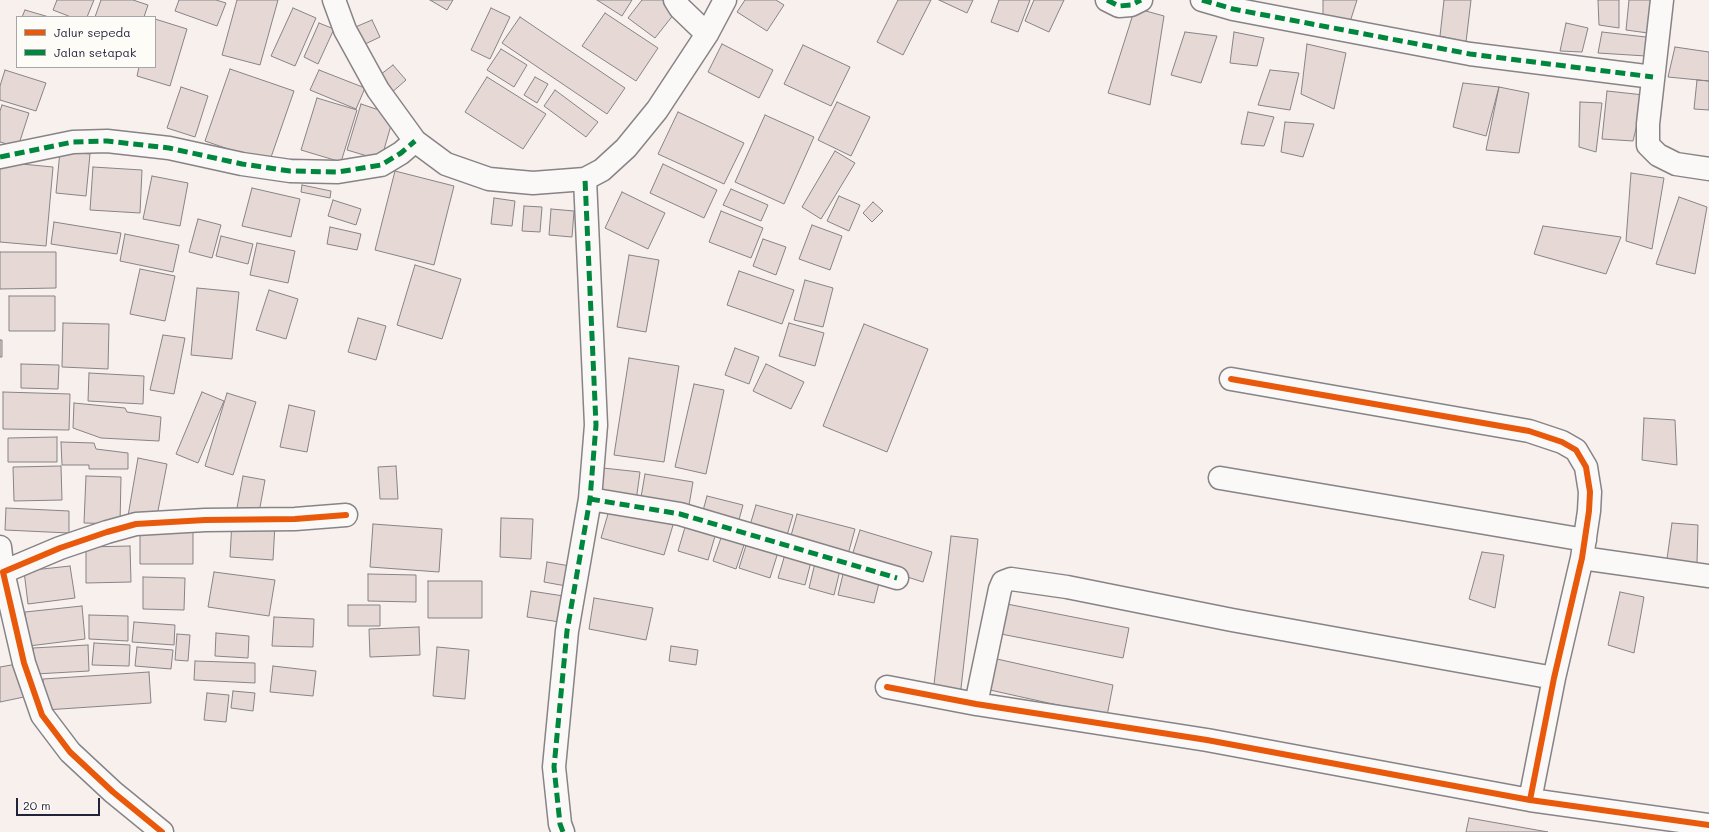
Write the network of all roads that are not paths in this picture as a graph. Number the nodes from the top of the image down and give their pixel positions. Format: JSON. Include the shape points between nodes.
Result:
{"nodes":[{"id":1,"x":334,"y":0,"type":"edge"},
{"id":2,"x":725,"y":0,"type":"edge"},
{"id":3,"x":1107,"y":0,"type":"edge"},
{"id":4,"x":1141,"y":0,"type":"edge"},
{"id":5,"x":1202,"y":0,"type":"edge"},
{"id":6,"x":1662,"y":0,"type":"edge"},
{"id":7,"x":678,"y":4,"type":"edge"},
{"id":8,"x":703,"y":31,"type":"junction"},
{"id":9,"x":1653,"y":77,"type":"junction"},
{"id":10,"x":415,"y":141,"type":"junction"},
{"id":11,"x":0,"y":157,"type":"edge"},
{"id":12,"x":1709,"y":169,"type":"edge"},
{"id":13,"x":585,"y":179,"type":"junction"},
{"id":14,"x":1231,"y":379,"type":"dead end"},
{"id":15,"x":1220,"y":478,"type":"dead end"},
{"id":16,"x":590,"y":499,"type":"junction"},
{"id":17,"x":346,"y":515,"type":"dead end"},
{"id":18,"x":0,"y":547,"type":"edge"},
{"id":19,"x":1584,"y":549,"type":"junction"},
{"id":20,"x":2,"y":573,"type":"edge"},
{"id":21,"x":1709,"y":576,"type":"edge"},
{"id":22,"x":897,"y":578,"type":"dead end"},
{"id":23,"x":1554,"y":678,"type":"junction"},
{"id":24,"x":887,"y":687,"type":"dead end"},
{"id":25,"x":976,"y":704,"type":"junction"},
{"id":26,"x":1530,"y":800,"type":"junction"},
{"id":27,"x":1709,"y":825,"type":"edge"},
{"id":28,"x":162,"y":832,"type":"edge"},
{"id":29,"x":563,"y":832,"type":"edge"}],
"edges":[{"from":1,"to":10,"type":"street","via":[[345,30],[378,90]]},
{"from":2,"to":8,"type":"street"},
{"from":3,"to":4,"type":"street","via":[[1119,6]]},
{"from":5,"to":9,"type":"street","via":[[1233,9],[1470,54]]},
{"from":6,"to":9,"type":"street"},
{"from":7,"to":8,"type":"street"},
{"from":8,"to":13,"type":"street","via":[[657,110],[626,148],[602,170]]},
{"from":9,"to":12,"type":"street","via":[[1648,145],[1658,155],[1676,164]]},
{"from":10,"to":11,"type":"street","via":[[402,153],[381,165],[338,172],[290,171],[242,164],[168,148],[107,141],[73,142]]},
{"from":10,"to":13,"type":"street","via":[[446,164],[489,179],[533,183]]},
{"from":13,"to":16,"type":"street","via":[[596,425]]},
{"from":14,"to":19,"type":"street","via":[[1529,431],[1562,442],[1576,450],[1586,467],[1590,492]]},
{"from":15,"to":19,"type":"street"},
{"from":16,"to":22,"type":"street","via":[[680,514]]},
{"from":16,"to":29,"type":"street","via":[[568,631],[554,767]]},
{"from":17,"to":20,"type":"street","via":[[136,524],[60,548]]},
{"from":18,"to":20,"type":"street"},
{"from":19,"to":21,"type":"street"},
{"from":19,"to":23,"type":"street"},
{"from":20,"to":28,"type":"street","via":[[24,663],[42,715],[70,752]]},
{"from":23,"to":25,"type":"street","via":[[1011,578],[1003,582],[1000,589]]},
{"from":23,"to":26,"type":"street"},
{"from":24,"to":25,"type":"street"},
{"from":25,"to":26,"type":"street","via":[[1207,740]]},
{"from":26,"to":27,"type":"street"}]}
